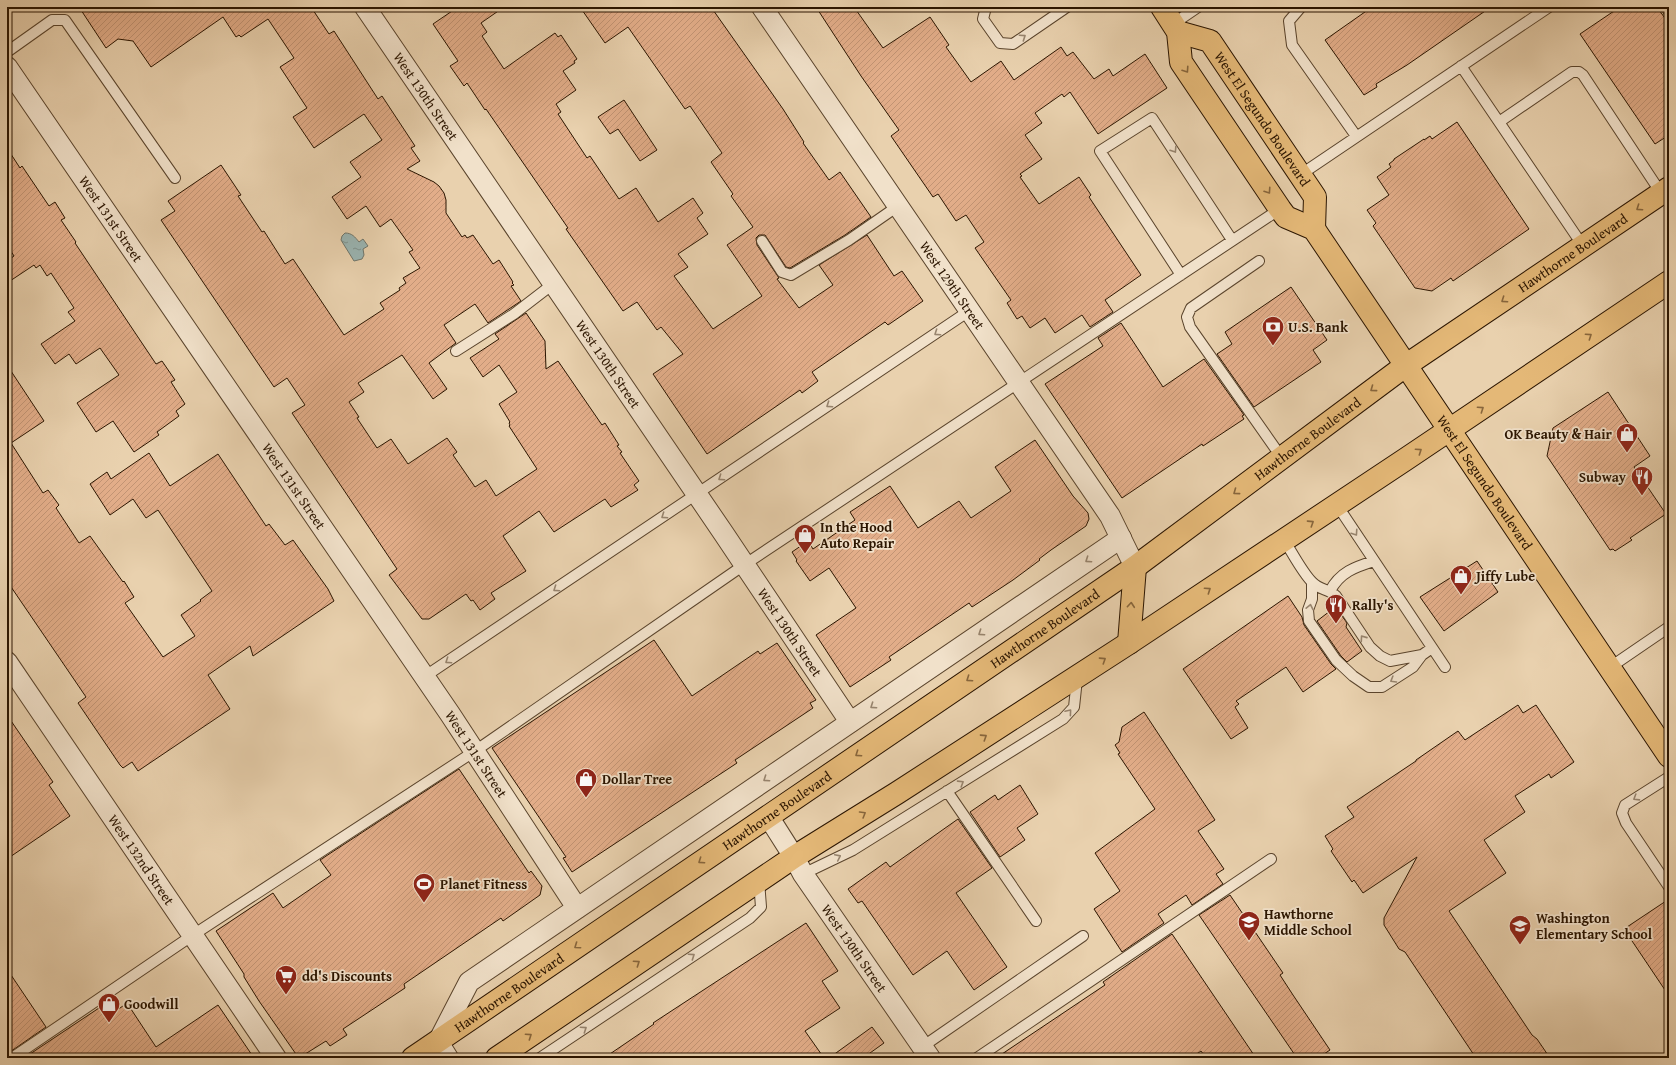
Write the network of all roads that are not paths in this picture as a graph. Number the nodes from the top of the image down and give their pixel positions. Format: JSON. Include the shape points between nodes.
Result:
{"nodes":[{"id":1,"x":365,"y":7,"type":"edge"},
{"id":2,"x":762,"y":7,"type":"edge"},
{"id":3,"x":986,"y":7,"type":"edge"},
{"id":4,"x":1066,"y":7,"type":"edge"},
{"id":5,"x":1198,"y":7,"type":"edge"},
{"id":6,"x":1301,"y":7,"type":"edge"},
{"id":7,"x":1549,"y":7,"type":"edge"},
{"id":8,"x":1666,"y":7,"type":"edge"},
{"id":9,"x":1669,"y":12,"type":"edge"},
{"id":10,"x":1171,"y":21,"type":"edge"},
{"id":11,"x":7,"y":52,"type":"edge"},
{"id":12,"x":1461,"y":66,"type":"junction"},
{"id":13,"x":7,"y":67,"type":"edge"},
{"id":14,"x":1499,"y":122,"type":"junction"},
{"id":15,"x":1356,"y":136,"type":"junction"},
{"id":16,"x":1300,"y":175,"type":"junction"},
{"id":17,"x":175,"y":178,"type":"dead end"},
{"id":18,"x":1665,"y":190,"type":"edge"},
{"id":19,"x":898,"y":206,"type":"junction"},
{"id":20,"x":1280,"y":209,"type":"junction"},
{"id":21,"x":1314,"y":229,"type":"junction"},
{"id":22,"x":1232,"y":240,"type":"junction"},
{"id":23,"x":762,"y":241,"type":"dead end"},
{"id":24,"x":1583,"y":246,"type":"junction"},
{"id":25,"x":1259,"y":261,"type":"dead end"},
{"id":26,"x":1181,"y":275,"type":"junction"},
{"id":27,"x":1669,"y":282,"type":"edge"},
{"id":28,"x":553,"y":284,"type":"junction"},
{"id":29,"x":969,"y":311,"type":"junction"},
{"id":30,"x":456,"y":351,"type":"dead end"},
{"id":31,"x":1405,"y":366,"type":"junction"},
{"id":32,"x":1019,"y":384,"type":"junction"},
{"id":33,"x":1449,"y":431,"type":"junction"},
{"id":34,"x":1282,"y":458,"type":"junction"},
{"id":35,"x":696,"y":494,"type":"junction"},
{"id":36,"x":1337,"y":505,"type":"junction"},
{"id":37,"x":1121,"y":538,"type":"junction"},
{"id":38,"x":1284,"y":540,"type":"junction"},
{"id":39,"x":1374,"y":561,"type":"junction"},
{"id":40,"x":744,"y":565,"type":"junction"},
{"id":41,"x":1135,"y":567,"type":"junction"},
{"id":42,"x":1312,"y":582,"type":"junction"},
{"id":43,"x":1330,"y":590,"type":"junction"},
{"id":44,"x":1669,"y":628,"type":"edge"},
{"id":45,"x":1128,"y":643,"type":"junction"},
{"id":46,"x":1432,"y":648,"type":"junction"},
{"id":47,"x":1422,"y":655,"type":"junction"},
{"id":48,"x":7,"y":662,"type":"edge"},
{"id":49,"x":1445,"y":667,"type":"dead end"},
{"id":50,"x":1609,"y":668,"type":"junction"},
{"id":51,"x":424,"y":677,"type":"junction"},
{"id":52,"x":1077,"y":677,"type":"junction"},
{"id":53,"x":850,"y":722,"type":"junction"},
{"id":54,"x":475,"y":751,"type":"junction"},
{"id":55,"x":1669,"y":756,"type":"edge"},
{"id":56,"x":1669,"y":777,"type":"edge"},
{"id":57,"x":947,"y":791,"type":"junction"},
{"id":58,"x":768,"y":816,"type":"junction"},
{"id":59,"x":1271,"y":859,"type":"dead end"},
{"id":60,"x":798,"y":865,"type":"junction"},
{"id":61,"x":759,"y":881,"type":"junction"},
{"id":62,"x":1669,"y":887,"type":"edge"},
{"id":63,"x":577,"y":908,"type":"junction"},
{"id":64,"x":1036,"y":921,"type":"dead end"},
{"id":65,"x":194,"y":935,"type":"junction"},
{"id":66,"x":1083,"y":936,"type":"dead end"},
{"id":67,"x":443,"y":1050,"type":"edge"},
{"id":68,"x":926,"y":1053,"type":"edge"},
{"id":69,"x":502,"y":1057,"type":"edge"},
{"id":70,"x":12,"y":1058,"type":"edge"},
{"id":71,"x":276,"y":1058,"type":"edge"},
{"id":72,"x":413,"y":1058,"type":"edge"},
{"id":73,"x":540,"y":1058,"type":"edge"},
{"id":74,"x":977,"y":1058,"type":"edge"}],
"edges":[{"from":1,"to":28,"type":"street","name":"West 130th Street"},
{"from":2,"to":19,"type":"street","name":"West 129th Street"},
{"from":3,"to":4,"type":"lane","one_way":true,"via":[[983,19],[1000,43],[1012,44]]},
{"from":5,"to":10,"type":"lane"},
{"from":6,"to":15,"type":"lane","via":[[1289,21],[1292,45]]},
{"from":7,"to":12,"type":"lane"},
{"from":8,"to":9,"type":"lane"},
{"from":10,"to":16,"type":"main road","name":"West El Segundo Boulevard","via":[[1210,41]]},
{"from":10,"to":20,"type":"main road","one_way":true,"via":[[1181,62]]},
{"from":11,"to":17,"type":"lane","via":[[52,20],[65,20]]},
{"from":12,"to":14,"type":"lane"},
{"from":12,"to":15,"type":"lane"},
{"from":13,"to":51,"type":"street","name":"West 131st Street"},
{"from":14,"to":18,"type":"lane","via":[[1572,72],[1579,72]]},
{"from":14,"to":24,"type":"lane"},
{"from":15,"to":16,"type":"lane"},
{"from":16,"to":21,"type":"main road","name":"West El Segundo Boulevard","via":[[1315,197]]},
{"from":18,"to":24,"type":"main road","name":"Hawthorne Boulevard","one_way":true},
{"from":19,"to":23,"type":"lane","via":[[849,240],[791,275],[782,272]]},
{"from":19,"to":29,"type":"street","name":"West 129th Street"},
{"from":20,"to":21,"type":"main road","via":[[1286,217]]},
{"from":20,"to":22,"type":"lane"},
{"from":21,"to":31,"type":"main road","name":"West El Segundo Boulevard"},
{"from":22,"to":26,"type":"lane"},
{"from":26,"to":22,"type":"lane","one_way":true,"via":[[1100,151],[1152,118]]},
{"from":24,"to":31,"type":"main road","name":"Hawthorne Boulevard","one_way":true},
{"from":25,"to":34,"type":"lane","via":[[1191,308],[1187,317],[1190,327]]},
{"from":26,"to":32,"type":"lane"},
{"from":33,"to":27,"type":"main road","one_way":true},
{"from":28,"to":30,"type":"lane","via":[[514,314]]},
{"from":28,"to":35,"type":"street","name":"West 130th Street"},
{"from":29,"to":32,"type":"street","name":"West 129th Street"},
{"from":29,"to":35,"type":"lane","one_way":true},
{"from":31,"to":33,"type":"main road","name":"West El Segundo Boulevard"},
{"from":31,"to":34,"type":"main road","name":"Hawthorne Boulevard","one_way":true},
{"from":32,"to":37,"type":"street","name":"West 129th Street","via":[[1110,516]]},
{"from":32,"to":40,"type":"lane"},
{"from":36,"to":33,"type":"main road","one_way":true},
{"from":33,"to":50,"type":"main road","name":"West El Segundo Boulevard"},
{"from":34,"to":41,"type":"main road","name":"Hawthorne Boulevard","one_way":true},
{"from":35,"to":40,"type":"street","name":"West 130th Street"},
{"from":35,"to":51,"type":"lane","one_way":true},
{"from":38,"to":36,"type":"main road","one_way":true},
{"from":36,"to":39,"type":"lane","one_way":true},
{"from":37,"to":41,"type":"street","name":"West 129th Street"},
{"from":37,"to":53,"type":"street","one_way":true},
{"from":38,"to":42,"type":"lane"},
{"from":45,"to":38,"type":"main road","one_way":true},
{"from":39,"to":43,"type":"lane","via":[[1352,568],[1334,582]]},
{"from":39,"to":46,"type":"lane"},
{"from":40,"to":53,"type":"street","name":"West 130th Street"},
{"from":40,"to":54,"type":"lane"},
{"from":45,"to":41,"type":"main road","one_way":true},
{"from":41,"to":58,"type":"main road","name":"Hawthorne Boulevard","one_way":true},
{"from":42,"to":43,"type":"lane","via":[[1322,590]]},
{"from":47,"to":42,"type":"lane","one_way":true,"via":[[1413,667],[1382,687],[1369,686],[1336,660],[1309,621]]},
{"from":47,"to":43,"type":"lane","one_way":true,"via":[[1390,661],[1380,656],[1370,647]]},
{"from":44,"to":50,"type":"lane"},
{"from":52,"to":45,"type":"main road","one_way":true},
{"from":46,"to":47,"type":"lane"},
{"from":46,"to":49,"type":"lane"},
{"from":48,"to":65,"type":"street","name":"West 132nd Street"},
{"from":50,"to":55,"type":"main road","name":"West El Segundo Boulevard"},
{"from":51,"to":54,"type":"street","name":"West 131st Street"},
{"from":57,"to":52,"type":"lane","one_way":true,"via":[[1063,719],[1074,707]]},
{"from":60,"to":52,"type":"main road","one_way":true,"via":[[897,794]]},
{"from":53,"to":63,"type":"street","one_way":true},
{"from":54,"to":63,"type":"street","name":"West 131st Street"},
{"from":54,"to":65,"type":"lane"},
{"from":56,"to":62,"type":"lane","one_way":true,"via":[[1625,805],[1622,812],[1626,823]]},
{"from":60,"to":57,"type":"lane","one_way":true,"via":[[853,850]]},
{"from":57,"to":64,"type":"lane"},
{"from":58,"to":60,"type":"street","name":"West 130th Street"},
{"from":58,"to":67,"type":"main road","name":"Hawthorne Boulevard","one_way":true},
{"from":59,"to":74,"type":"lane"},
{"from":60,"to":61,"type":"main road"},
{"from":60,"to":68,"type":"street","name":"West 130th Street"},
{"from":69,"to":61,"type":"main road","one_way":true},
{"from":73,"to":61,"type":"lane","one_way":true,"via":[[750,918],[761,907]]},
{"from":63,"to":67,"type":"street","via":[[469,982]]},
{"from":65,"to":70,"type":"lane"},
{"from":65,"to":71,"type":"street","name":"West 132nd Street"},
{"from":66,"to":68,"type":"lane"},
{"from":67,"to":72,"type":"main road","name":"Hawthorne Boulevard"}]}
